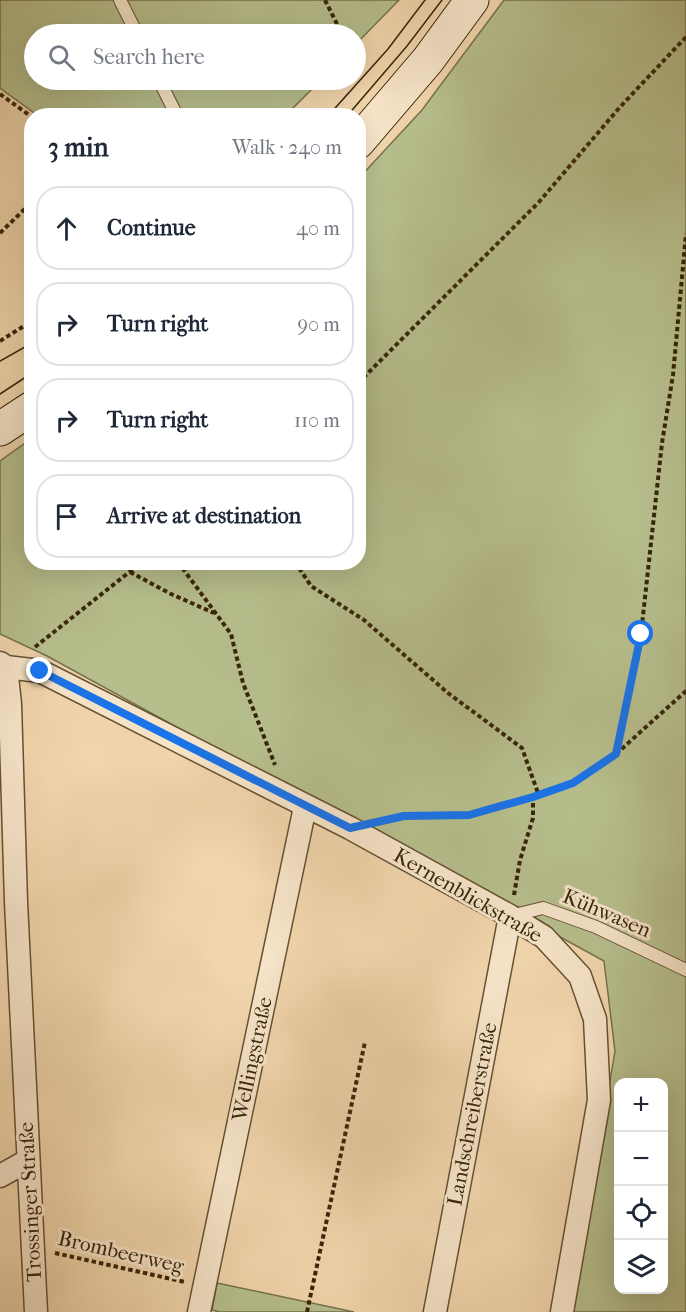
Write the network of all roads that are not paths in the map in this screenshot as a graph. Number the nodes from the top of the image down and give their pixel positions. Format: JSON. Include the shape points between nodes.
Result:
{"nodes":[{"id":1,"x":120,"y":0,"type":"edge"},
{"id":2,"x":472,"y":0,"type":"edge"},
{"id":3,"x":132,"y":24,"type":"edge"},
{"id":4,"x":164,"y":90,"type":"edge"},
{"id":5,"x":173,"y":108,"type":"edge"},
{"id":6,"x":366,"y":133,"type":"edge"},
{"id":7,"x":24,"y":413,"type":"edge"},
{"id":8,"x":0,"y":429,"type":"edge"},
{"id":9,"x":2,"y":666,"type":"edge"},
{"id":10,"x":295,"y":802,"type":"junction"},
{"id":11,"x":8,"y":906,"type":"edge"},
{"id":12,"x":510,"y":916,"type":"junction"},
{"id":13,"x":686,"y":970,"type":"edge"},
{"id":14,"x":27,"y":1161,"type":"junction"},
{"id":15,"x":0,"y":1176,"type":"edge"},
{"id":16,"x":36,"y":1312,"type":"edge"},
{"id":17,"x":199,"y":1312,"type":"edge"},
{"id":18,"x":435,"y":1312,"type":"edge"},
{"id":19,"x":562,"y":1312,"type":"edge"}],
"edges":[{"from":1,"to":3,"type":"lane"},
{"from":2,"to":6,"type":"main road","via":[[428,60]]},
{"from":4,"to":5,"type":"lane"},
{"from":7,"to":8,"type":"main road"},
{"from":9,"to":10,"type":"street","name":"Kernenblickstraße","via":[[40,671]]},
{"from":9,"to":11,"type":"street","name":"Trossinger Straße","via":[[10,704]]},
{"from":10,"to":12,"type":"street","name":"Kernenblickstraße"},
{"from":10,"to":17,"type":"street","name":"Wellingstraße"},
{"from":11,"to":14,"type":"street","name":"Trossinger Straße"},
{"from":12,"to":13,"type":"lane","name":"Kühwasen","via":[[543,908],[596,927]]},
{"from":12,"to":18,"type":"street","name":"Landschreiberstraße"},
{"from":12,"to":19,"type":"street","name":"Kernenblickstraße","via":[[544,937],[580,976],[595,1019],[599,1100]]},
{"from":14,"to":15,"type":"street"},
{"from":14,"to":16,"type":"street","name":"Trossinger Straße"}]}
